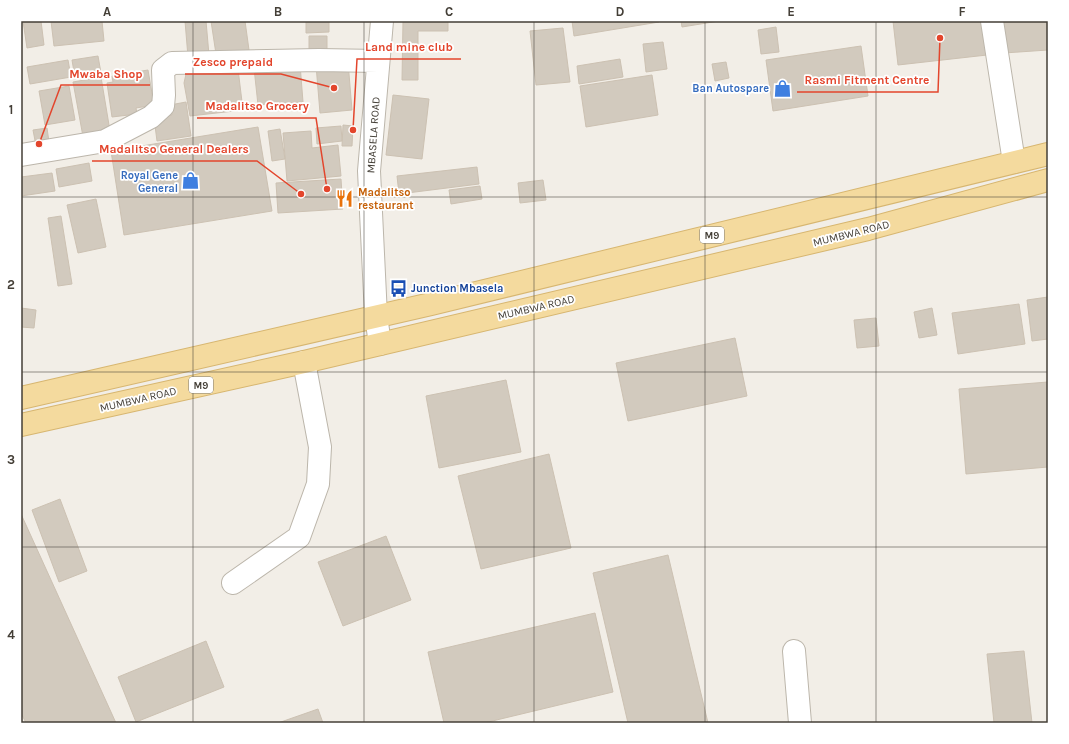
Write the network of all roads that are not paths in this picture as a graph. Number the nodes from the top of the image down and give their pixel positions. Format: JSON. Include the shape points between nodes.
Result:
{"nodes":[{"id":1,"x":382,"y":21,"type":"edge"},
{"id":2,"x":992,"y":21,"type":"edge"},
{"id":3,"x":378,"y":61,"type":"junction"},
{"id":4,"x":1048,"y":154,"type":"edge"},
{"id":5,"x":21,"y":155,"type":"edge"},
{"id":6,"x":1014,"y":162,"type":"junction"},
{"id":7,"x":1048,"y":180,"type":"edge"},
{"id":8,"x":376,"y":316,"type":"junction"},
{"id":9,"x":380,"y":344,"type":"junction"},
{"id":10,"x":304,"y":362,"type":"junction"},
{"id":11,"x":21,"y":398,"type":"edge"},
{"id":12,"x":21,"y":425,"type":"edge"},
{"id":13,"x":233,"y":583,"type":"dead end"},
{"id":14,"x":794,"y":651,"type":"dead end"},
{"id":15,"x":800,"y":723,"type":"edge"}],
"edges":[{"from":1,"to":3,"type":"street","name":"MBASELA ROAD"},
{"from":2,"to":6,"type":"street"},
{"from":3,"to":5,"type":"street","via":[[172,63],[163,70],[163,106],[151,117],[105,140]]},
{"from":3,"to":8,"type":"street","name":"MBASELA ROAD","via":[[369,171]]},
{"from":4,"to":6,"type":"main road","number":"M9"},
{"from":6,"to":8,"type":"main road","number":"M9"},
{"from":7,"to":9,"type":"main road","name":"MUMBWA ROAD","number":"M9","via":[[868,229]]},
{"from":8,"to":9,"type":"street","name":"MBASELA ROAD"},
{"from":8,"to":11,"type":"main road","number":"M9"},
{"from":9,"to":10,"type":"main road","name":"MUMBWA ROAD","number":"M9"},
{"from":10,"to":12,"type":"main road","name":"MUMBWA ROAD","number":"M9"},
{"from":10,"to":13,"type":"street","via":[[320,447],[318,484],[299,537]]},
{"from":14,"to":15,"type":"street"}]}
